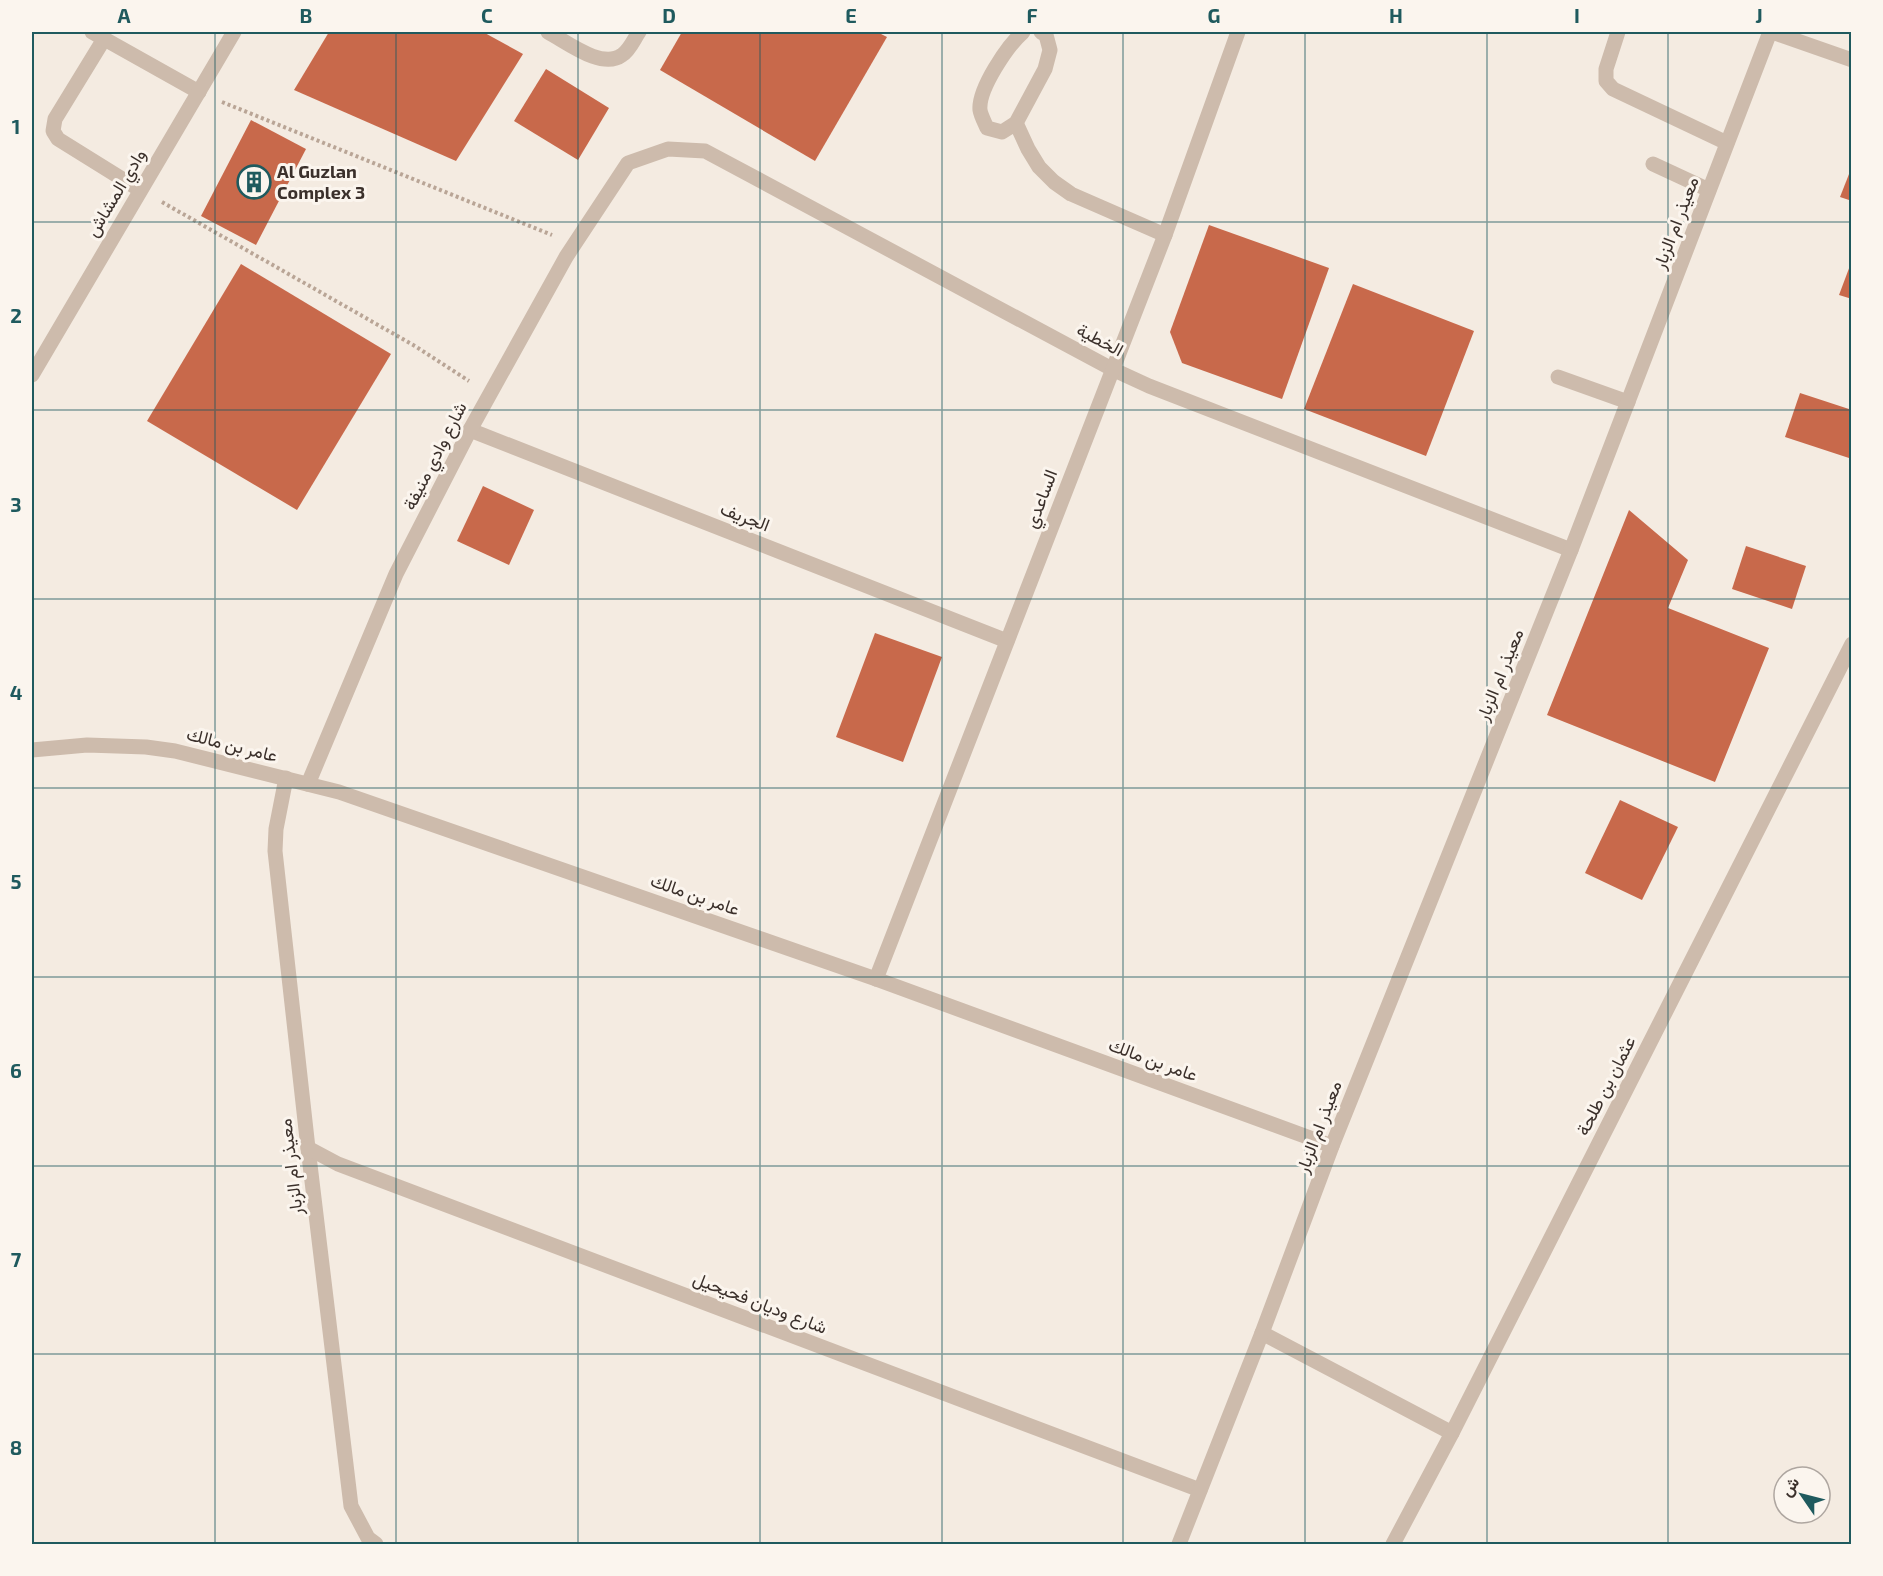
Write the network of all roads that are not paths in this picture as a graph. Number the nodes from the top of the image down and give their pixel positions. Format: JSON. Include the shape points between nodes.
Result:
{"nodes":[{"id":1,"x":234,"y":32,"type":"edge"},
{"id":2,"x":548,"y":32,"type":"edge"},
{"id":3,"x":639,"y":32,"type":"edge"},
{"id":4,"x":1023,"y":32,"type":"edge"},
{"id":5,"x":1041,"y":32,"type":"edge"},
{"id":6,"x":1238,"y":32,"type":"edge"},
{"id":7,"x":1618,"y":32,"type":"edge"},
{"id":8,"x":1771,"y":32,"type":"edge"},
{"id":9,"x":98,"y":35,"type":"edge"},
{"id":10,"x":1851,"y":60,"type":"edge"},
{"id":11,"x":199,"y":92,"type":"junction"},
{"id":12,"x":1016,"y":123,"type":"junction"},
{"id":13,"x":1727,"y":143,"type":"junction"},
{"id":14,"x":628,"y":162,"type":"joint"},
{"id":15,"x":1653,"y":164,"type":"dead end"},
{"id":16,"x":140,"y":190,"type":"junction"},
{"id":17,"x":1709,"y":190,"type":"junction"},
{"id":18,"x":1165,"y":235,"type":"junction"},
{"id":19,"x":1112,"y":369,"type":"junction"},
{"id":20,"x":32,"y":375,"type":"edge"},
{"id":21,"x":1558,"y":377,"type":"dead end"},
{"id":22,"x":1628,"y":402,"type":"junction"},
{"id":23,"x":470,"y":430,"type":"junction"},
{"id":24,"x":1570,"y":550,"type":"junction"},
{"id":25,"x":1007,"y":641,"type":"junction"},
{"id":26,"x":1851,"y":644,"type":"edge"},
{"id":27,"x":32,"y":750,"type":"edge"},
{"id":28,"x":286,"y":778,"type":"junction"},
{"id":29,"x":308,"y":784,"type":"junction"},
{"id":30,"x":876,"y":979,"type":"junction"},
{"id":31,"x":1332,"y":1146,"type":"junction"},
{"id":32,"x":308,"y":1148,"type":"junction"},
{"id":33,"x":1262,"y":1333,"type":"junction"},
{"id":34,"x":1452,"y":1433,"type":"junction"},
{"id":35,"x":1200,"y":1490,"type":"junction"},
{"id":36,"x":376,"y":1545,"type":"edge"},
{"id":37,"x":1179,"y":1545,"type":"edge"},
{"id":38,"x":1393,"y":1545,"type":"edge"}],
"edges":[{"from":1,"to":11,"type":"street","name":"وادي المشاش"},
{"from":2,"to":3,"type":"street","via":[[603,61],[624,55]]},
{"from":4,"to":12,"type":"street","via":[[1000,59],[984,89],[980,110],[987,128],[1002,132]]},
{"from":5,"to":12,"type":"street","via":[[1046,35],[1050,50],[1045,69]]},
{"from":6,"to":18,"type":"street","name":"الساعدي"},
{"from":7,"to":13,"type":"street","via":[[1606,81],[1614,89]]},
{"from":8,"to":10,"type":"street"},
{"from":8,"to":13,"type":"street","name":"معيذر ام الزبار"},
{"from":9,"to":11,"type":"street"},
{"from":9,"to":16,"type":"street","via":[[55,119],[53,131],[58,139]]},
{"from":11,"to":16,"type":"street","name":"وادي المشاش"},
{"from":12,"to":18,"type":"street","via":[[1040,167],[1062,188]]},
{"from":13,"to":17,"type":"street","name":"معيذر ام الزبار"},
{"from":14,"to":19,"type":"street","name":"الخطية","via":[[668,149],[705,152]]},
{"from":14,"to":23,"type":"street","name":"شارع وادي منيفة","via":[[575,244]]},
{"from":15,"to":17,"type":"street"},
{"from":16,"to":20,"type":"street","name":"وادي المشاش"},
{"from":17,"to":22,"type":"street","name":"معيذر ام الزبار"},
{"from":18,"to":19,"type":"street","name":"الساعدي"},
{"from":19,"to":24,"type":"street","name":"الخطية"},
{"from":19,"to":25,"type":"street","name":"الساعدي"},
{"from":21,"to":22,"type":"street"},
{"from":22,"to":24,"type":"street","name":"معيذر ام الزبار"},
{"from":23,"to":25,"type":"street","name":"الجريف"},
{"from":23,"to":29,"type":"street","name":"شارع وادي منيفة","via":[[396,574]]},
{"from":24,"to":31,"type":"street","name":"معيذر ام الزبار"},
{"from":25,"to":30,"type":"street","name":"الساعدي"},
{"from":26,"to":34,"type":"street","name":"عثمان بن طلحة"},
{"from":27,"to":28,"type":"street","name":"عامر بن مالك","via":[[87,745],[146,747]]},
{"from":28,"to":29,"type":"street","name":"عامر بن مالك"},
{"from":28,"to":32,"type":"street","name":"معيذر ام الزبار","via":[[275,851]]},
{"from":29,"to":30,"type":"street","name":"عامر بن مالك"},
{"from":30,"to":31,"type":"street","name":"عامر بن مالك"},
{"from":31,"to":33,"type":"street","name":"معيذر ام الزبار"},
{"from":32,"to":35,"type":"street","name":"شارع وديان فحيحيل","via":[[338,1164]]},
{"from":32,"to":36,"type":"street","name":"معيذر ام الزبار","via":[[351,1506]]},
{"from":33,"to":34,"type":"street"},
{"from":33,"to":35,"type":"street","name":"معيذر ام الزبار"},
{"from":34,"to":38,"type":"street","name":"عثمان بن طلحة"},
{"from":35,"to":37,"type":"street","name":"معيذر ام الزبار"}]}
